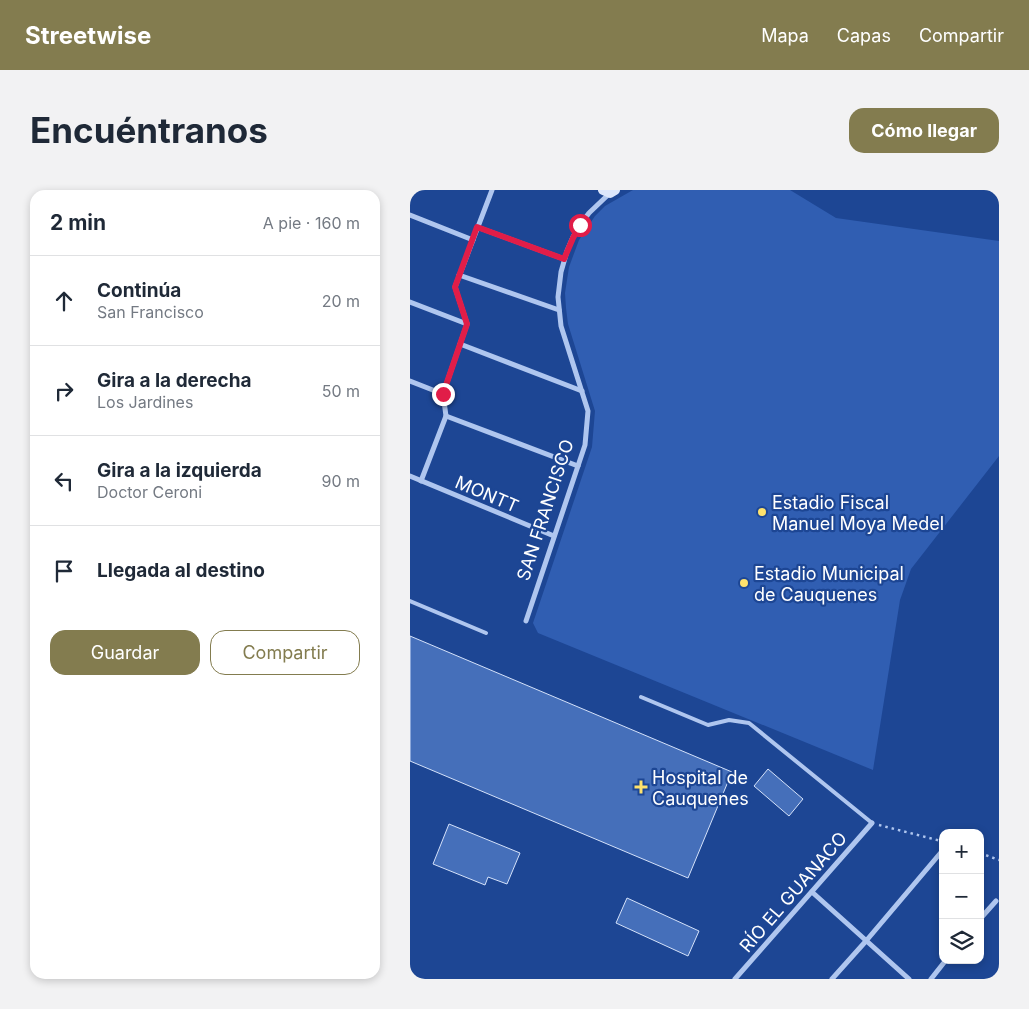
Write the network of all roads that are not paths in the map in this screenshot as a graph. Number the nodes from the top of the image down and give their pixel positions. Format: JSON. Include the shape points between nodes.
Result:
{"nodes":[{"id":1,"x":492,"y":190,"type":"edge"},
{"id":2,"x":609,"y":191,"type":"edge"},
{"id":3,"x":410,"y":214,"type":"edge"},
{"id":4,"x":477,"y":227,"type":"junction"},
{"id":5,"x":473,"y":240,"type":"junction"},
{"id":6,"x":564,"y":259,"type":"junction"},
{"id":7,"x":459,"y":275,"type":"junction"},
{"id":8,"x":410,"y":302,"type":"edge"},
{"id":9,"x":559,"y":310,"type":"junction"},
{"id":10,"x":467,"y":324,"type":"junction"},
{"id":11,"x":460,"y":344,"type":"junction"},
{"id":12,"x":410,"y":381,"type":"edge"},
{"id":13,"x":582,"y":391,"type":"junction"},
{"id":14,"x":443,"y":394,"type":"junction"},
{"id":15,"x":446,"y":416,"type":"junction"},
{"id":16,"x":578,"y":466,"type":"junction"},
{"id":17,"x":410,"y":476,"type":"edge"},
{"id":18,"x":421,"y":481,"type":"junction"},
{"id":19,"x":554,"y":536,"type":"junction"},
{"id":20,"x":410,"y":601,"type":"edge"},
{"id":21,"x":526,"y":621,"type":"dead end"},
{"id":22,"x":486,"y":633,"type":"dead end"},
{"id":23,"x":641,"y":697,"type":"dead end"},
{"id":24,"x":872,"y":823,"type":"joint"},
{"id":25,"x":939,"y":855,"type":"edge"},
{"id":26,"x":812,"y":892,"type":"junction"},
{"id":27,"x":996,"y":901,"type":"dead end"},
{"id":28,"x":984,"y":914,"type":"edge"},
{"id":29,"x":866,"y":941,"type":"junction"},
{"id":30,"x":943,"y":964,"type":"edge"},
{"id":31,"x":735,"y":979,"type":"edge"},
{"id":32,"x":832,"y":979,"type":"edge"},
{"id":33,"x":909,"y":979,"type":"edge"},
{"id":34,"x":931,"y":979,"type":"edge"}],
"edges":[{"from":1,"to":4,"type":"street"},
{"from":2,"to":6,"type":"street","name":"SAN FRANCISCO","via":[[580,225]]},
{"from":3,"to":5,"type":"street"},
{"from":4,"to":5,"type":"street"},
{"from":4,"to":6,"type":"street"},
{"from":5,"to":7,"type":"street"},
{"from":6,"to":9,"type":"street","name":"SAN FRANCISCO","via":[[559,284]]},
{"from":7,"to":9,"type":"street"},
{"from":7,"to":10,"type":"street","via":[[455,287]]},
{"from":8,"to":10,"type":"street"},
{"from":9,"to":13,"type":"street","name":"SAN FRANCISCO","via":[[565,341]]},
{"from":10,"to":11,"type":"street"},
{"from":11,"to":13,"type":"street"},
{"from":11,"to":14,"type":"street"},
{"from":12,"to":14,"type":"street"},
{"from":13,"to":16,"type":"street","name":"SAN FRANCISCO","via":[[588,411],[585,445]]},
{"from":14,"to":15,"type":"street"},
{"from":15,"to":16,"type":"street"},
{"from":15,"to":18,"type":"street"},
{"from":16,"to":19,"type":"street","name":"SAN FRANCISCO"},
{"from":17,"to":18,"type":"street","name":"MONTT"},
{"from":18,"to":19,"type":"street","name":"MONTT"},
{"from":19,"to":21,"type":"street","name":"SAN FRANCISCO"},
{"from":20,"to":22,"type":"lane"},
{"from":23,"to":24,"type":"lane","via":[[708,725],[729,720],[749,723]]},
{"from":24,"to":26,"type":"street","name":"RÍO EL GUANACO"},
{"from":25,"to":29,"type":"street"},
{"from":26,"to":29,"type":"street"},
{"from":26,"to":31,"type":"street","name":"RÍO EL GUANACO"},
{"from":27,"to":28,"type":"street"},
{"from":29,"to":32,"type":"street"},
{"from":29,"to":33,"type":"street"},
{"from":30,"to":34,"type":"street"}]}
